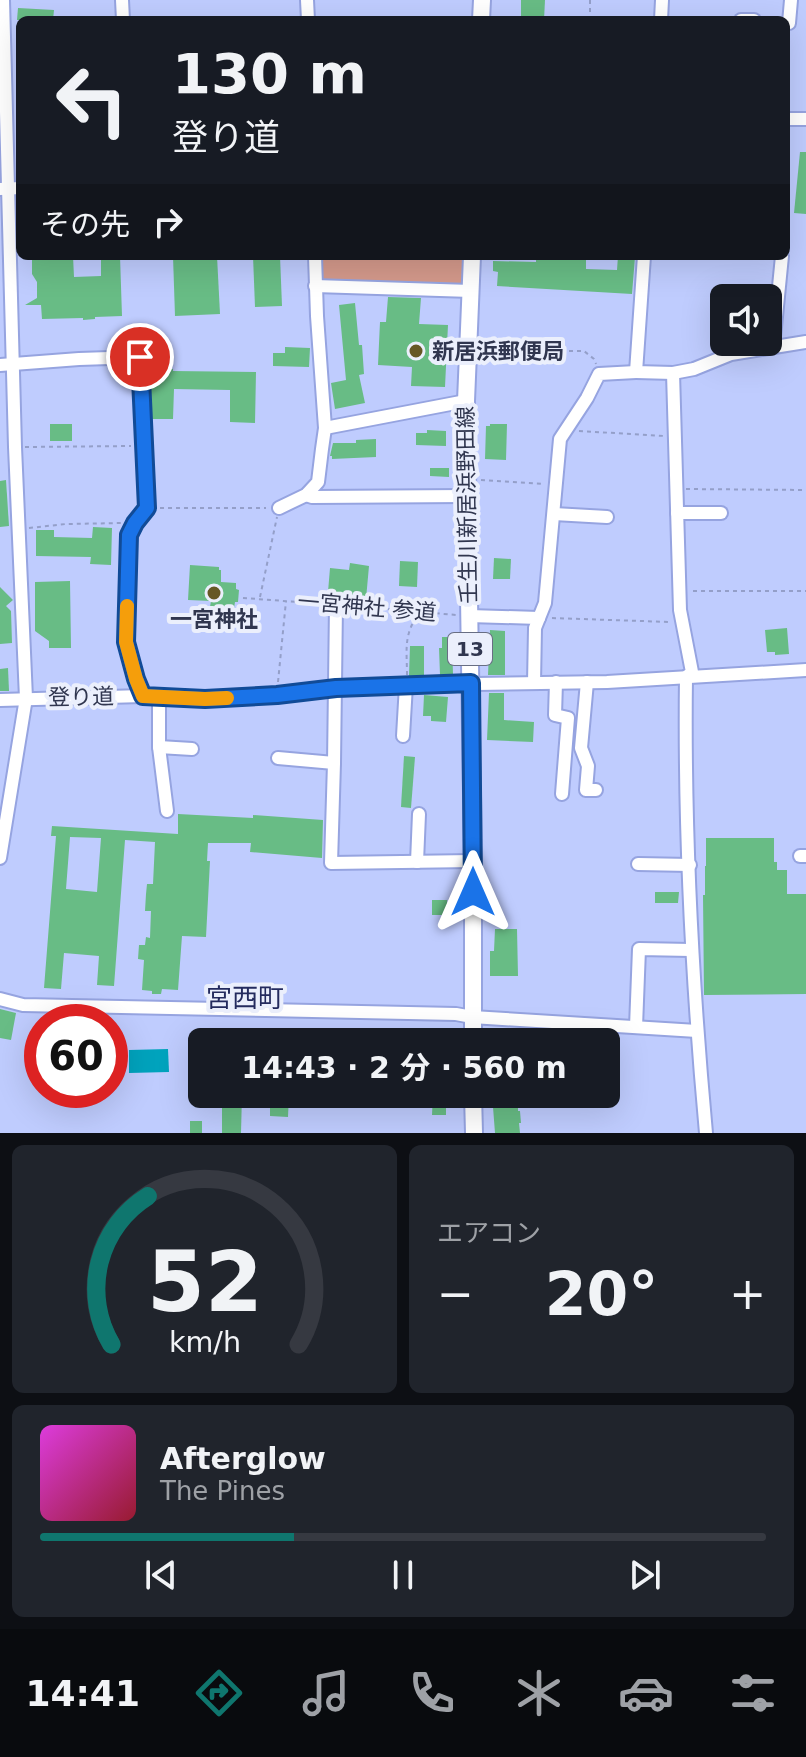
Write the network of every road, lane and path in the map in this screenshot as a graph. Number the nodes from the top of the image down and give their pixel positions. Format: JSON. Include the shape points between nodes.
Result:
{"nodes":[{"id":1,"x":3,"y":0,"type":"edge"},
{"id":2,"x":3,"y":60,"type":"edge"},
{"id":3,"x":9,"y":189,"type":"edge"},
{"id":4,"x":315,"y":260,"type":"edge"},
{"id":5,"x":472,"y":260,"type":"edge"},
{"id":6,"x":644,"y":260,"type":"edge"},
{"id":7,"x":782,"y":260,"type":"edge"},
{"id":8,"x":779,"y":284,"type":"edge"},
{"id":9,"x":315,"y":286,"type":"junction"},
{"id":10,"x":471,"y":291,"type":"junction"},
{"id":11,"x":806,"y":342,"type":"edge"},
{"id":12,"x":782,"y":346,"type":"edge"},
{"id":13,"x":468,"y":352,"type":"junction"},
{"id":14,"x":726,"y":356,"type":"edge"},
{"id":15,"x":6,"y":364,"type":"edge"},
{"id":16,"x":636,"y":372,"type":"junction"},
{"id":17,"x":673,"y":373,"type":"junction"},
{"id":18,"x":599,"y":374,"type":"junction"},
{"id":19,"x":466,"y":401,"type":"junction"},
{"id":20,"x":325,"y":428,"type":"junction"},
{"id":21,"x":566,"y":430,"type":"junction"},
{"id":22,"x":675,"y":437,"type":"junction"},
{"id":23,"x":144,"y":446,"type":"junction"},
{"id":24,"x":15,"y":447,"type":"junction"},
{"id":25,"x":556,"y":485,"type":"junction"},
{"id":26,"x":466,"y":488,"type":"junction"},
{"id":27,"x":677,"y":489,"type":"junction"},
{"id":28,"x":806,"y":490,"type":"edge"},
{"id":29,"x":306,"y":495,"type":"junction"},
{"id":30,"x":147,"y":508,"type":"junction"},
{"id":31,"x":279,"y":508,"type":"junction"},
{"id":32,"x":677,"y":513,"type":"junction"},
{"id":33,"x":721,"y":513,"type":"dead end"},
{"id":34,"x":554,"y":514,"type":"junction"},
{"id":35,"x":607,"y":517,"type":"dead end"},
{"id":36,"x":135,"y":523,"type":"junction"},
{"id":37,"x":19,"y":529,"type":"junction"},
{"id":38,"x":680,"y":591,"type":"junction"},
{"id":39,"x":806,"y":591,"type":"edge"},
{"id":40,"x":243,"y":598,"type":"dead end"},
{"id":41,"x":259,"y":599,"type":"junction"},
{"id":42,"x":286,"y":601,"type":"junction"},
{"id":43,"x":336,"y":605,"type":"junction"},
{"id":44,"x":419,"y":612,"type":"junction"},
{"id":45,"x":469,"y":616,"type":"junction"},
{"id":46,"x":539,"y":618,"type":"junction"},
{"id":47,"x":682,"y":623,"type":"junction"},
{"id":48,"x":806,"y":670,"type":"edge"},
{"id":49,"x":686,"y":677,"type":"junction"},
{"id":50,"x":556,"y":682,"type":"junction"},
{"id":51,"x":587,"y":682,"type":"junction"},
{"id":52,"x":471,"y":683,"type":"junction"},
{"id":53,"x":534,"y":683,"type":"junction"},
{"id":54,"x":406,"y":685,"type":"junction"},
{"id":55,"x":336,"y":688,"type":"junction"},
{"id":56,"x":277,"y":695,"type":"junction"},
{"id":57,"x":143,"y":696,"type":"junction"},
{"id":58,"x":159,"y":697,"type":"junction"},
{"id":59,"x":26,"y":698,"type":"junction"},
{"id":60,"x":0,"y":700,"type":"edge"},
{"id":61,"x":403,"y":736,"type":"dead end"},
{"id":62,"x":159,"y":747,"type":"junction"},
{"id":63,"x":192,"y":749,"type":"dead end"},
{"id":64,"x":278,"y":758,"type":"dead end"},
{"id":65,"x":334,"y":763,"type":"junction"},
{"id":66,"x":596,"y":790,"type":"dead end"},
{"id":67,"x":562,"y":794,"type":"dead end"},
{"id":68,"x":167,"y":811,"type":"dead end"},
{"id":69,"x":419,"y":814,"type":"dead end"},
{"id":70,"x":0,"y":858,"type":"edge"},
{"id":71,"x":473,"y":861,"type":"junction"},
{"id":72,"x":417,"y":862,"type":"junction"},
{"id":73,"x":638,"y":864,"type":"dead end"},
{"id":74,"x":690,"y":865,"type":"junction"},
{"id":75,"x":691,"y":950,"type":"junction"},
{"id":76,"x":0,"y":999,"type":"edge"},
{"id":77,"x":472,"y":1017,"type":"junction"},
{"id":78,"x":636,"y":1027,"type":"junction"},
{"id":79,"x":472,"y":1028,"type":"edge"},
{"id":80,"x":697,"y":1031,"type":"junction"},
{"id":81,"x":473,"y":1108,"type":"edge"},
{"id":82,"x":474,"y":1133,"type":"edge"},
{"id":83,"x":706,"y":1133,"type":"edge"}],
"edges":[{"from":1,"to":2,"type":"street"},
{"from":2,"to":3,"type":"street"},
{"from":3,"to":15,"type":"street"},
{"from":4,"to":9,"type":"street"},
{"from":5,"to":10,"type":"main road","name":"壬生川新居浜野田線","number":"13"},
{"from":6,"to":16,"type":"street"},
{"from":7,"to":8,"type":"street"},
{"from":9,"to":10,"type":"street"},
{"from":9,"to":20,"type":"street"},
{"from":10,"to":13,"type":"main road","name":"壬生川新居浜野田線","number":"13"},
{"from":11,"to":12,"type":"street"},
{"from":13,"to":18,"type":"path","via":[[584,351],[594,359]]},
{"from":13,"to":19,"type":"main road","name":"壬生川新居浜野田線","number":"13"},
{"from":14,"to":17,"type":"street"},
{"from":15,"to":23,"type":"street","via":[[140,357]]},
{"from":15,"to":24,"type":"street"},
{"from":16,"to":17,"type":"street"},
{"from":16,"to":18,"type":"street"},
{"from":17,"to":22,"type":"street"},
{"from":18,"to":21,"type":"street"},
{"from":19,"to":20,"type":"street"},
{"from":19,"to":26,"type":"main road","name":"壬生川新居浜野田線","number":"13"},
{"from":20,"to":29,"type":"street","via":[[318,482]]},
{"from":21,"to":22,"type":"path"},
{"from":21,"to":25,"type":"street","via":[[560,439]]},
{"from":22,"to":27,"type":"street"},
{"from":23,"to":24,"type":"path"},
{"from":23,"to":30,"type":"street"},
{"from":24,"to":37,"type":"street"},
{"from":25,"to":26,"type":"path"},
{"from":25,"to":34,"type":"street"},
{"from":26,"to":29,"type":"street"},
{"from":26,"to":45,"type":"main road","name":"壬生川新居浜野田線","number":"13"},
{"from":27,"to":28,"type":"path"},
{"from":27,"to":32,"type":"street"},
{"from":29,"to":31,"type":"street"},
{"from":30,"to":31,"type":"path"},
{"from":30,"to":36,"type":"street"},
{"from":31,"to":41,"type":"path"},
{"from":32,"to":33,"type":"street"},
{"from":32,"to":38,"type":"street"},
{"from":34,"to":35,"type":"street"},
{"from":34,"to":46,"type":"street"},
{"from":36,"to":37,"type":"path"},
{"from":36,"to":57,"type":"street","via":[[129,535],[126,642]]},
{"from":37,"to":59,"type":"street"},
{"from":38,"to":39,"type":"path"},
{"from":38,"to":47,"type":"street"},
{"from":40,"to":41,"type":"path","name":"一宮神社 参道"},
{"from":41,"to":42,"type":"path","name":"一宮神社 参道"},
{"from":42,"to":43,"type":"path","name":"一宮神社 参道"},
{"from":42,"to":56,"type":"path"},
{"from":43,"to":44,"type":"path","name":"一宮神社 参道"},
{"from":43,"to":55,"type":"street"},
{"from":44,"to":45,"type":"path","name":"一宮神社 参道"},
{"from":44,"to":54,"type":"path","via":[[408,634]]},
{"from":45,"to":46,"type":"street","name":"一宮神社 参道"},
{"from":45,"to":52,"type":"main road","name":"壬生川新居浜野田線","number":"13"},
{"from":46,"to":47,"type":"path"},
{"from":46,"to":53,"type":"street"},
{"from":47,"to":49,"type":"street","via":[[692,672]]},
{"from":48,"to":49,"type":"street","name":"登り道"},
{"from":49,"to":51,"type":"street","name":"登り道"},
{"from":49,"to":74,"type":"street"},
{"from":50,"to":51,"type":"street","name":"登り道"},
{"from":50,"to":53,"type":"street","name":"登り道"},
{"from":50,"to":67,"type":"street","via":[[555,715],[568,718]]},
{"from":51,"to":66,"type":"street","via":[[581,748],[588,766],[586,790]]},
{"from":52,"to":53,"type":"street","name":"登り道"},
{"from":52,"to":54,"type":"street","name":"登り道"},
{"from":52,"to":71,"type":"main road","name":"壬生川新居浜野田線","number":"13"},
{"from":54,"to":55,"type":"street","name":"登り道"},
{"from":54,"to":61,"type":"street"},
{"from":55,"to":56,"type":"street","name":"登り道"},
{"from":55,"to":65,"type":"street"},
{"from":56,"to":58,"type":"street","name":"登り道"},
{"from":57,"to":58,"type":"street","name":"登り道"},
{"from":57,"to":59,"type":"street","name":"登り道"},
{"from":58,"to":62,"type":"street"},
{"from":59,"to":60,"type":"street","name":"登り道"},
{"from":59,"to":70,"type":"street"},
{"from":62,"to":63,"type":"street"},
{"from":62,"to":68,"type":"street"},
{"from":64,"to":65,"type":"street"},
{"from":65,"to":72,"type":"street","via":[[331,863]]},
{"from":69,"to":72,"type":"street"},
{"from":71,"to":72,"type":"street"},
{"from":71,"to":77,"type":"main road","name":"壬生川新居浜野田線","number":"13"},
{"from":73,"to":74,"type":"street"},
{"from":74,"to":75,"type":"street"},
{"from":75,"to":78,"type":"street","via":[[639,949]]},
{"from":75,"to":80,"type":"street"},
{"from":76,"to":77,"type":"street","via":[[23,1005]]},
{"from":77,"to":78,"type":"street"},
{"from":77,"to":79,"type":"main road","name":"壬生川新居浜野田線","number":"13"},
{"from":78,"to":80,"type":"street"},
{"from":80,"to":83,"type":"street"},
{"from":81,"to":82,"type":"main road"}]}
